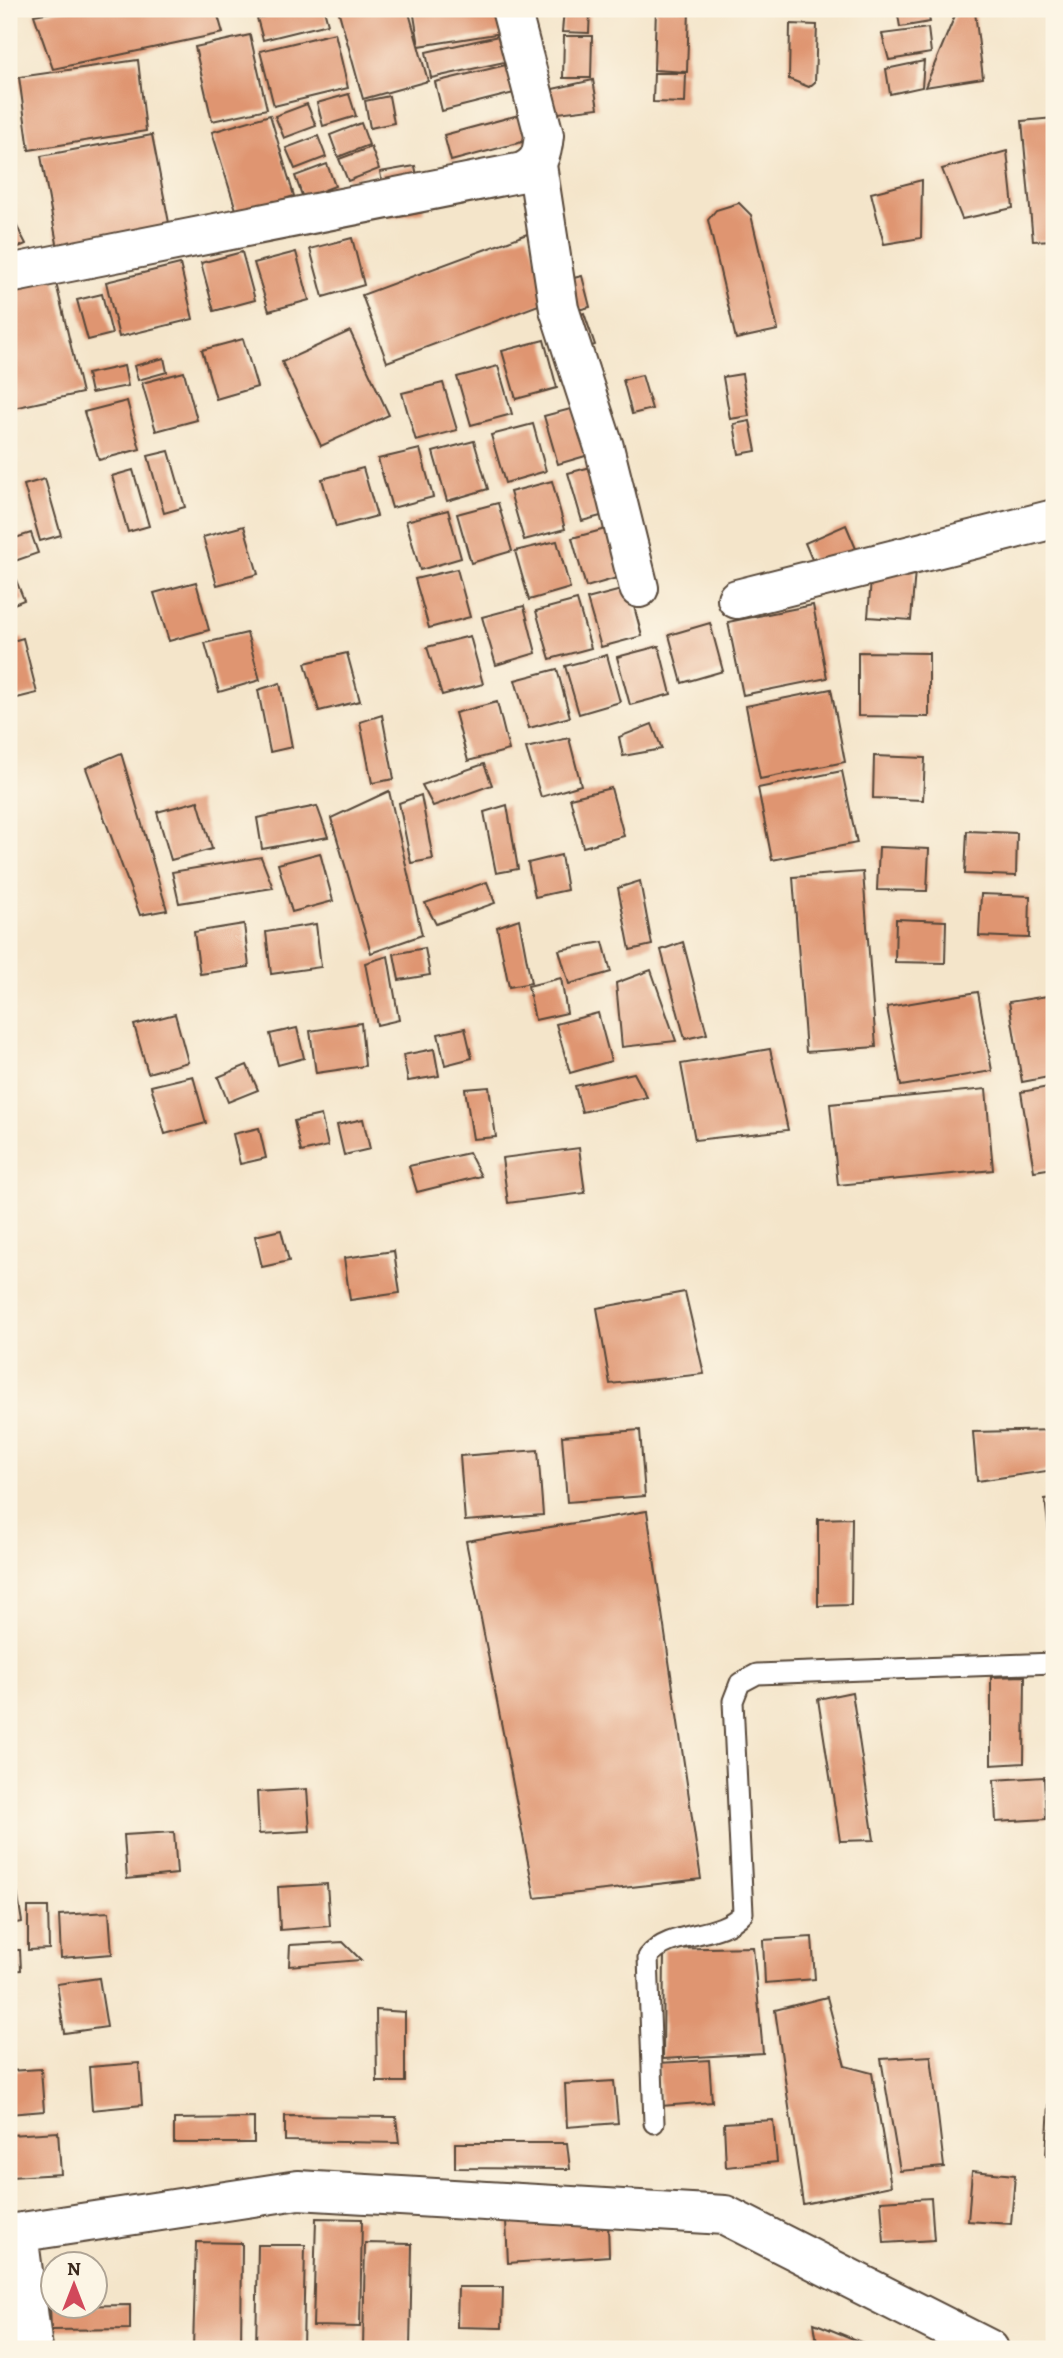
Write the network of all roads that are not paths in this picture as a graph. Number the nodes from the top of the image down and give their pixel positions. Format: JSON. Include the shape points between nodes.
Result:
{"nodes":[{"id":1,"x":511,"y":9,"type":"edge"},
{"id":2,"x":537,"y":165,"type":"junction"},
{"id":3,"x":9,"y":274,"type":"edge"},
{"id":4,"x":1054,"y":519,"type":"edge"},
{"id":5,"x":639,"y":588,"type":"dead end"},
{"id":6,"x":737,"y":598,"type":"dead end"},
{"id":7,"x":1054,"y":1663,"type":"edge"},
{"id":8,"x":654,"y":2123,"type":"dead end"},
{"id":9,"x":13,"y":2233,"type":"edge"},
{"id":10,"x":33,"y":2349,"type":"edge"},
{"id":11,"x":989,"y":2349,"type":"edge"}],
"edges":[{"from":1,"to":2,"type":"street","via":[[544,135]]},
{"from":2,"to":3,"type":"street","via":[[523,173]]},
{"from":2,"to":5,"type":"street","via":[[559,309],[604,447]]},
{"from":4,"to":6,"type":"street"},
{"from":7,"to":8,"type":"lane","via":[[757,1674],[740,1683],[733,1701],[743,1913],[733,1924],[656,1946],[648,1957]]},
{"from":9,"to":10,"type":"street"},
{"from":9,"to":11,"type":"street","via":[[298,2190],[725,2215]]}]}
